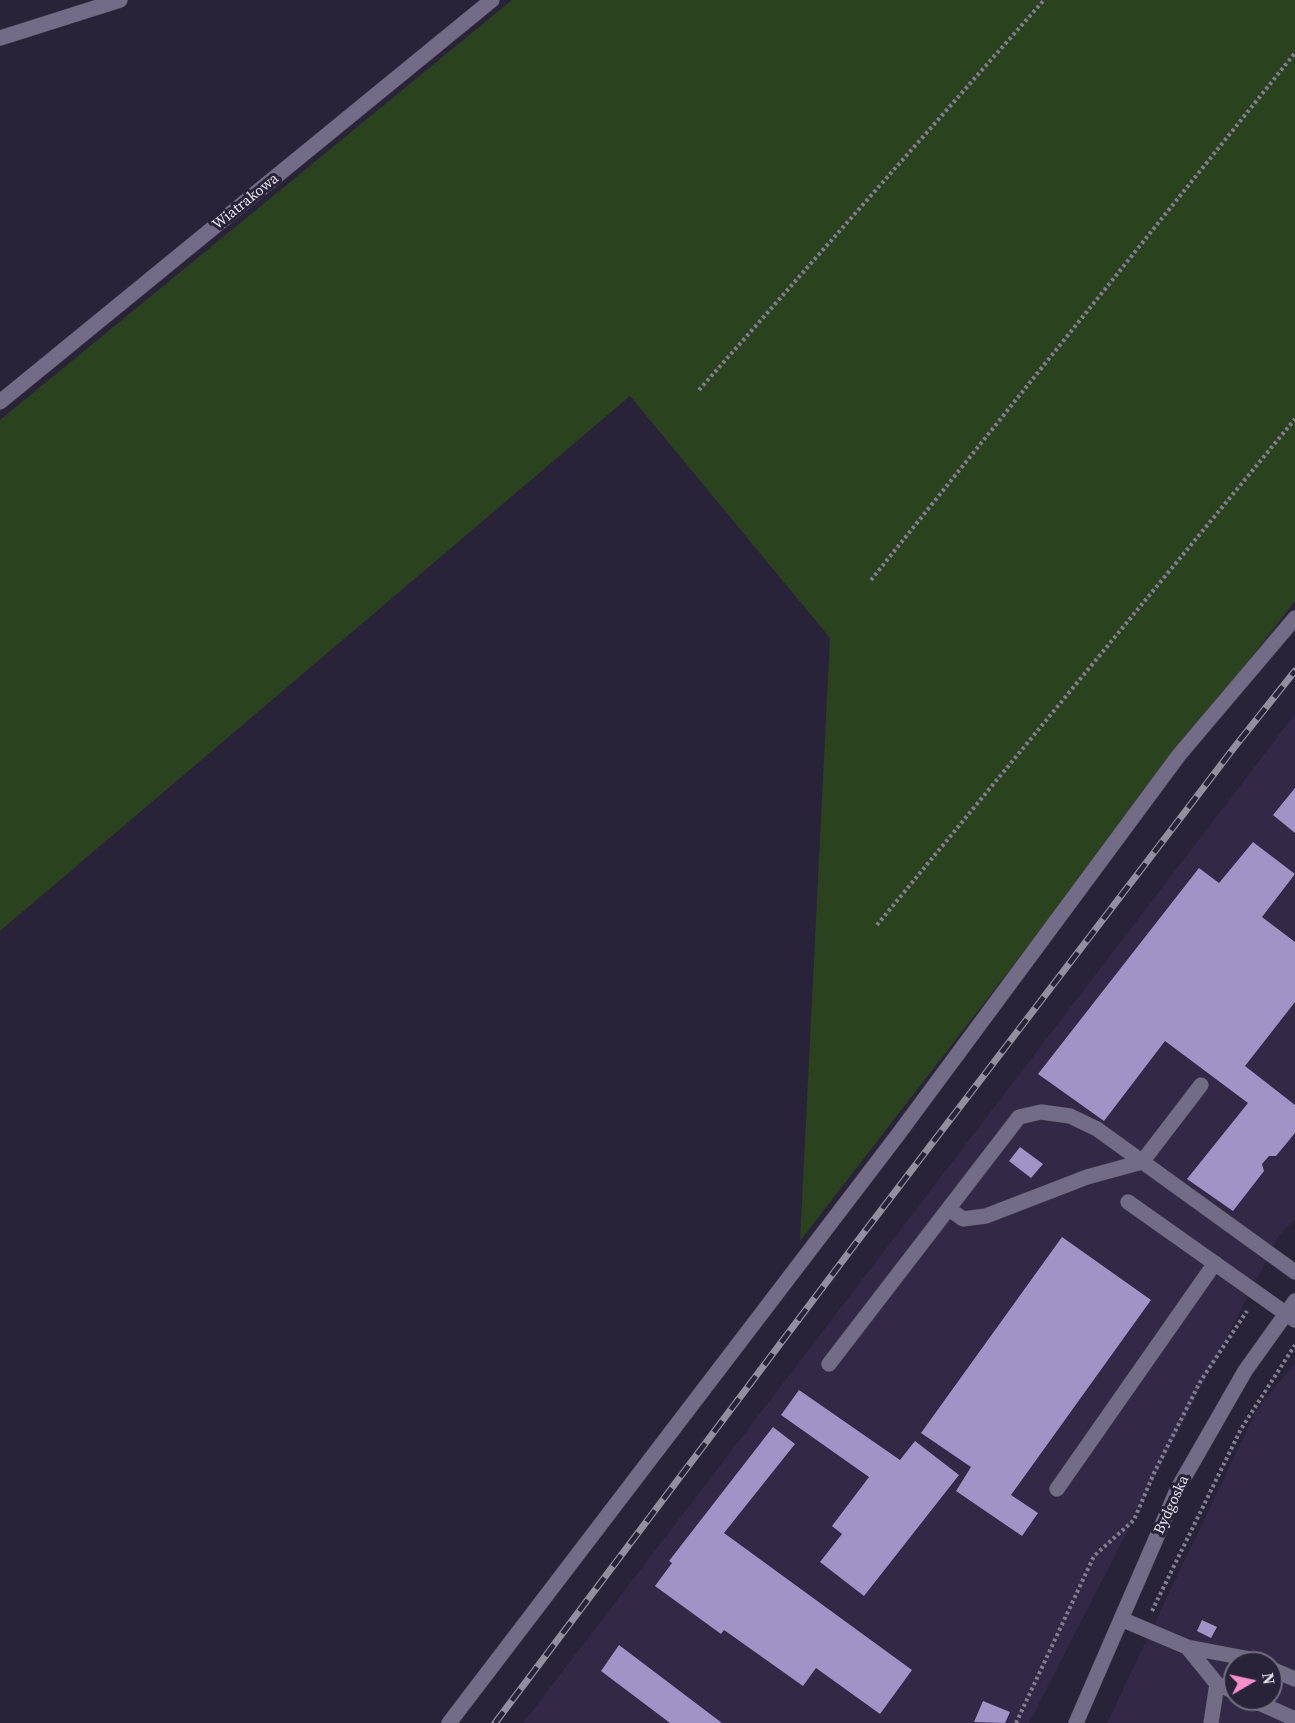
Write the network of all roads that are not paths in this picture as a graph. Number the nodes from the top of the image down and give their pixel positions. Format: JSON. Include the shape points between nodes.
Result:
{"nodes":[{"id":1,"x":120,"y":0,"type":"edge"},
{"id":2,"x":492,"y":0,"type":"edge"},
{"id":3,"x":0,"y":38,"type":"edge"},
{"id":4,"x":0,"y":402,"type":"edge"},
{"id":5,"x":1295,"y":618,"type":"edge"},
{"id":6,"x":1201,"y":1085,"type":"dead end"},
{"id":7,"x":1142,"y":1162,"type":"junction"},
{"id":8,"x":1128,"y":1202,"type":"dead end"},
{"id":9,"x":949,"y":1209,"type":"junction"},
{"id":10,"x":1215,"y":1263,"type":"junction"},
{"id":11,"x":1295,"y":1272,"type":"edge"},
{"id":12,"x":1295,"y":1301,"type":"edge"},
{"id":13,"x":1290,"y":1317,"type":"edge"},
{"id":14,"x":829,"y":1364,"type":"dead end"},
{"id":15,"x":1056,"y":1489,"type":"dead end"},
{"id":16,"x":1121,"y":1619,"type":"junction"},
{"id":17,"x":1187,"y":1647,"type":"junction"},
{"id":18,"x":1223,"y":1654,"type":"edge"},
{"id":19,"x":1217,"y":1684,"type":"junction"},
{"id":20,"x":1223,"y":1687,"type":"edge"},
{"id":21,"x":1277,"y":1711,"type":"edge"},
{"id":22,"x":1295,"y":1719,"type":"edge"},
{"id":23,"x":449,"y":1723,"type":"edge"},
{"id":24,"x":1076,"y":1723,"type":"edge"},
{"id":25,"x":1211,"y":1723,"type":"edge"}],
"edges":[{"from":1,"to":3,"type":"street"},
{"from":2,"to":4,"type":"street","name":"Wiatrakowa"},
{"from":5,"to":23,"type":"street","via":[[1179,755],[897,1136]]},
{"from":6,"to":7,"type":"street"},
{"from":7,"to":9,"type":"street","via":[[1087,1177],[986,1216],[963,1219]]},
{"from":7,"to":9,"type":"street","via":[[1097,1129],[1070,1116],[1041,1112],[1019,1118]]},
{"from":7,"to":11,"type":"street"},
{"from":8,"to":10,"type":"street"},
{"from":9,"to":14,"type":"street"},
{"from":10,"to":13,"type":"street"},
{"from":10,"to":15,"type":"street"},
{"from":12,"to":13,"type":"street","name":"Bydgoska"},
{"from":13,"to":16,"type":"street","name":"Bydgoska","via":[[1245,1371],[1178,1488]]},
{"from":16,"to":17,"type":"street"},
{"from":16,"to":24,"type":"street","name":"Bydgoska"},
{"from":17,"to":18,"type":"street"},
{"from":17,"to":19,"type":"street"},
{"from":19,"to":20,"type":"street"},
{"from":19,"to":25,"type":"street"},
{"from":21,"to":22,"type":"street"}]}
